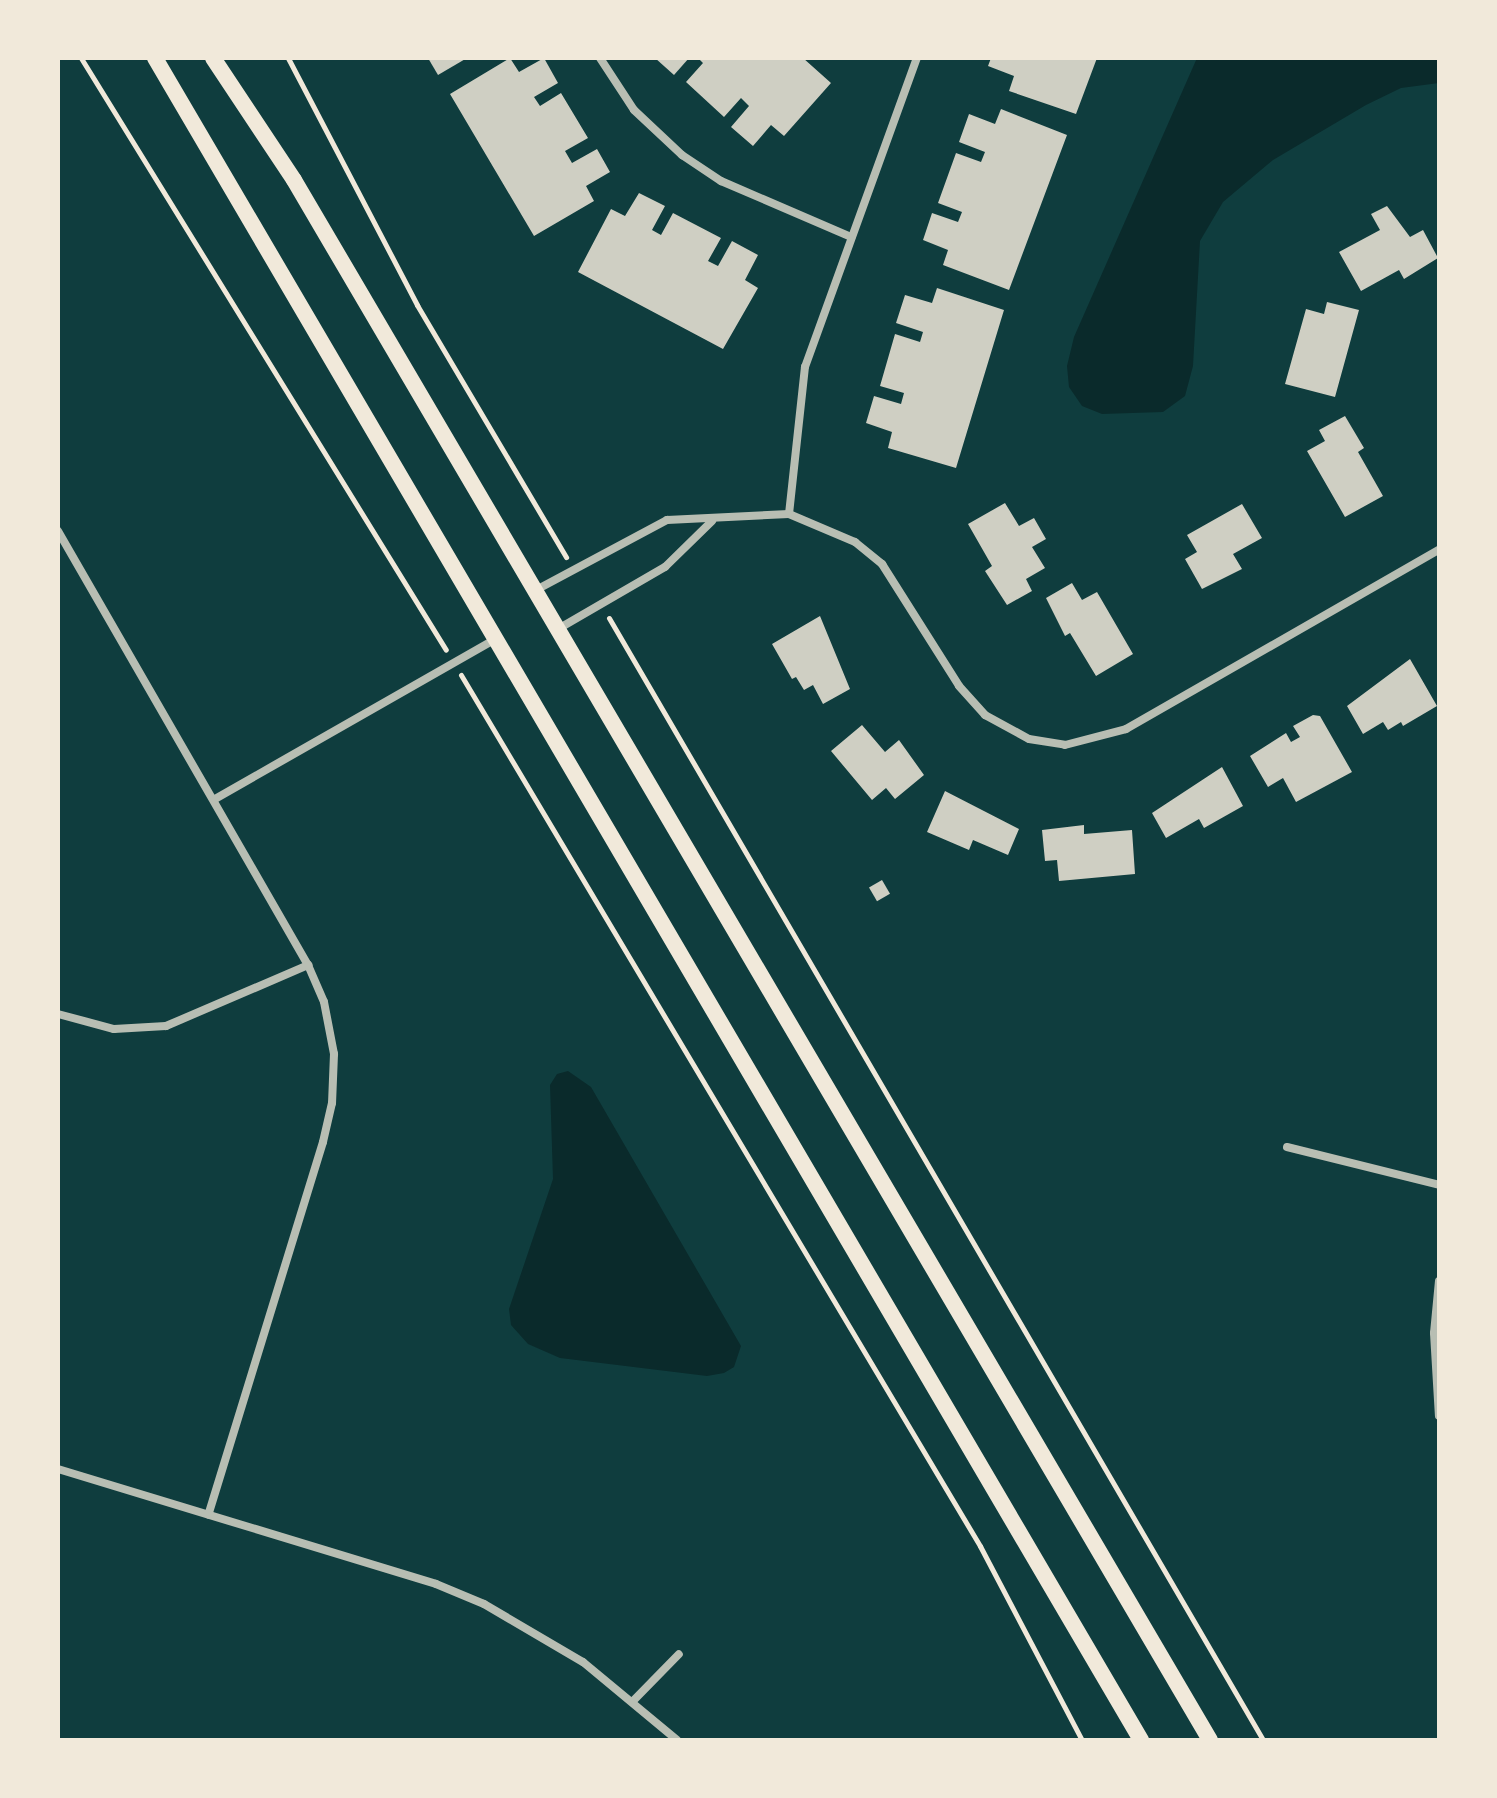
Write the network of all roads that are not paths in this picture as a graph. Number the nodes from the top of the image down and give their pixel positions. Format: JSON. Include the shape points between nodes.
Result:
{"nodes":[{"id":1,"x":155,"y":58,"type":"edge"},
{"id":2,"x":213,"y":58,"type":"edge"},
{"id":3,"x":600,"y":58,"type":"edge"},
{"id":4,"x":917,"y":58,"type":"edge"},
{"id":5,"x":851,"y":237,"type":"junction"},
{"id":6,"x":789,"y":514,"type":"junction"},
{"id":7,"x":712,"y":521,"type":"junction"},
{"id":8,"x":58,"y":531,"type":"edge"},
{"id":9,"x":1439,"y":550,"type":"edge"},
{"id":10,"x":536,"y":590,"type":"junction"},
{"id":11,"x":558,"y":629,"type":"junction"},
{"id":12,"x":495,"y":639,"type":"junction"},
{"id":13,"x":215,"y":799,"type":"junction"},
{"id":14,"x":308,"y":965,"type":"junction"},
{"id":15,"x":58,"y":1014,"type":"edge"},
{"id":16,"x":1287,"y":1147,"type":"dead end"},
{"id":17,"x":1439,"y":1185,"type":"edge"},
{"id":18,"x":1439,"y":1281,"type":"edge"},
{"id":19,"x":1439,"y":1416,"type":"edge"},
{"id":20,"x":58,"y":1469,"type":"edge"},
{"id":21,"x":208,"y":1515,"type":"junction"},
{"id":22,"x":679,"y":1654,"type":"dead end"},
{"id":23,"x":634,"y":1700,"type":"junction"},
{"id":24,"x":677,"y":1740,"type":"edge"},
{"id":25,"x":1141,"y":1740,"type":"edge"},
{"id":26,"x":1210,"y":1740,"type":"edge"}],
"edges":[{"from":1,"to":12,"type":"main road"},
{"from":2,"to":10,"type":"main road","via":[[294,180]]},
{"from":3,"to":5,"type":"street","via":[[645,122],[696,165],[741,191]]},
{"from":4,"to":5,"type":"street"},
{"from":5,"to":6,"type":"street","via":[[805,367]]},
{"from":6,"to":7,"type":"street","via":[[744,513]]},
{"from":6,"to":9,"type":"street","via":[[855,542],[882,564],[959,686],[985,715],[1029,739],[1065,745],[1126,729]]},
{"from":7,"to":10,"type":"street","via":[[667,520]]},
{"from":7,"to":11,"type":"street","via":[[665,567]]},
{"from":8,"to":13,"type":"street"},
{"from":10,"to":11,"type":"main road"},
{"from":11,"to":26,"type":"main road"},
{"from":12,"to":13,"type":"street"},
{"from":12,"to":25,"type":"main road"},
{"from":13,"to":14,"type":"street"},
{"from":14,"to":15,"type":"street","via":[[166,1026],[114,1029]]},
{"from":14,"to":21,"type":"street","via":[[324,1002],[334,1054],[332,1103]]},
{"from":16,"to":17,"type":"street"},
{"from":18,"to":19,"type":"street","via":[[1434,1333]]},
{"from":20,"to":21,"type":"street"},
{"from":21,"to":23,"type":"street","via":[[436,1584],[484,1604],[533,1630]]},
{"from":22,"to":23,"type":"street"},
{"from":23,"to":24,"type":"street"}]}
